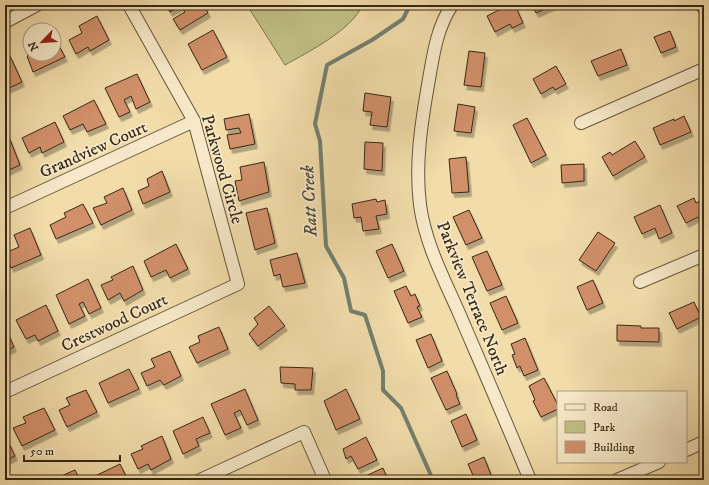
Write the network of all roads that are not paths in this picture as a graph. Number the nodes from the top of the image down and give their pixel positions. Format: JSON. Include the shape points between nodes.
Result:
{"nodes":[{"id":1,"x":37,"y":5,"type":"edge"},
{"id":2,"x":129,"y":5,"type":"edge"},
{"id":3,"x":452,"y":5,"type":"edge"},
{"id":4,"x":5,"y":22,"type":"edge"},
{"id":5,"x":704,"y":69,"type":"edge"},
{"id":6,"x":194,"y":121,"type":"junction"},
{"id":7,"x":581,"y":123,"type":"dead end"},
{"id":8,"x":5,"y":208,"type":"edge"},
{"id":9,"x":704,"y":255,"type":"edge"},
{"id":10,"x":640,"y":282,"type":"dead end"},
{"id":11,"x":238,"y":284,"type":"joint"},
{"id":12,"x":5,"y":392,"type":"edge"},
{"id":13,"x":704,"y":442,"type":"edge"},
{"id":14,"x":687,"y":450,"type":"edge"},
{"id":15,"x":657,"y":463,"type":"edge"},
{"id":16,"x":200,"y":480,"type":"edge"},
{"id":17,"x":325,"y":480,"type":"edge"},
{"id":18,"x":530,"y":480,"type":"edge"},
{"id":19,"x":617,"y":480,"type":"edge"}],
"edges":[{"from":1,"to":4,"type":"street"},
{"from":2,"to":6,"type":"street","name":"Parkwood Circle"},
{"from":3,"to":18,"type":"street","name":"Parkview Terrace North","via":[[437,37],[426,98],[418,160],[420,207],[425,231],[440,270]]},
{"from":5,"to":7,"type":"street"},
{"from":6,"to":8,"type":"street","name":"Grandview Court"},
{"from":6,"to":11,"type":"street","name":"Parkwood Circle"},
{"from":9,"to":10,"type":"street"},
{"from":11,"to":12,"type":"street","name":"Crestwood Court"},
{"from":13,"to":14,"type":"street"},
{"from":15,"to":19,"type":"street"},
{"from":16,"to":17,"type":"street","via":[[304,432]]}]}
